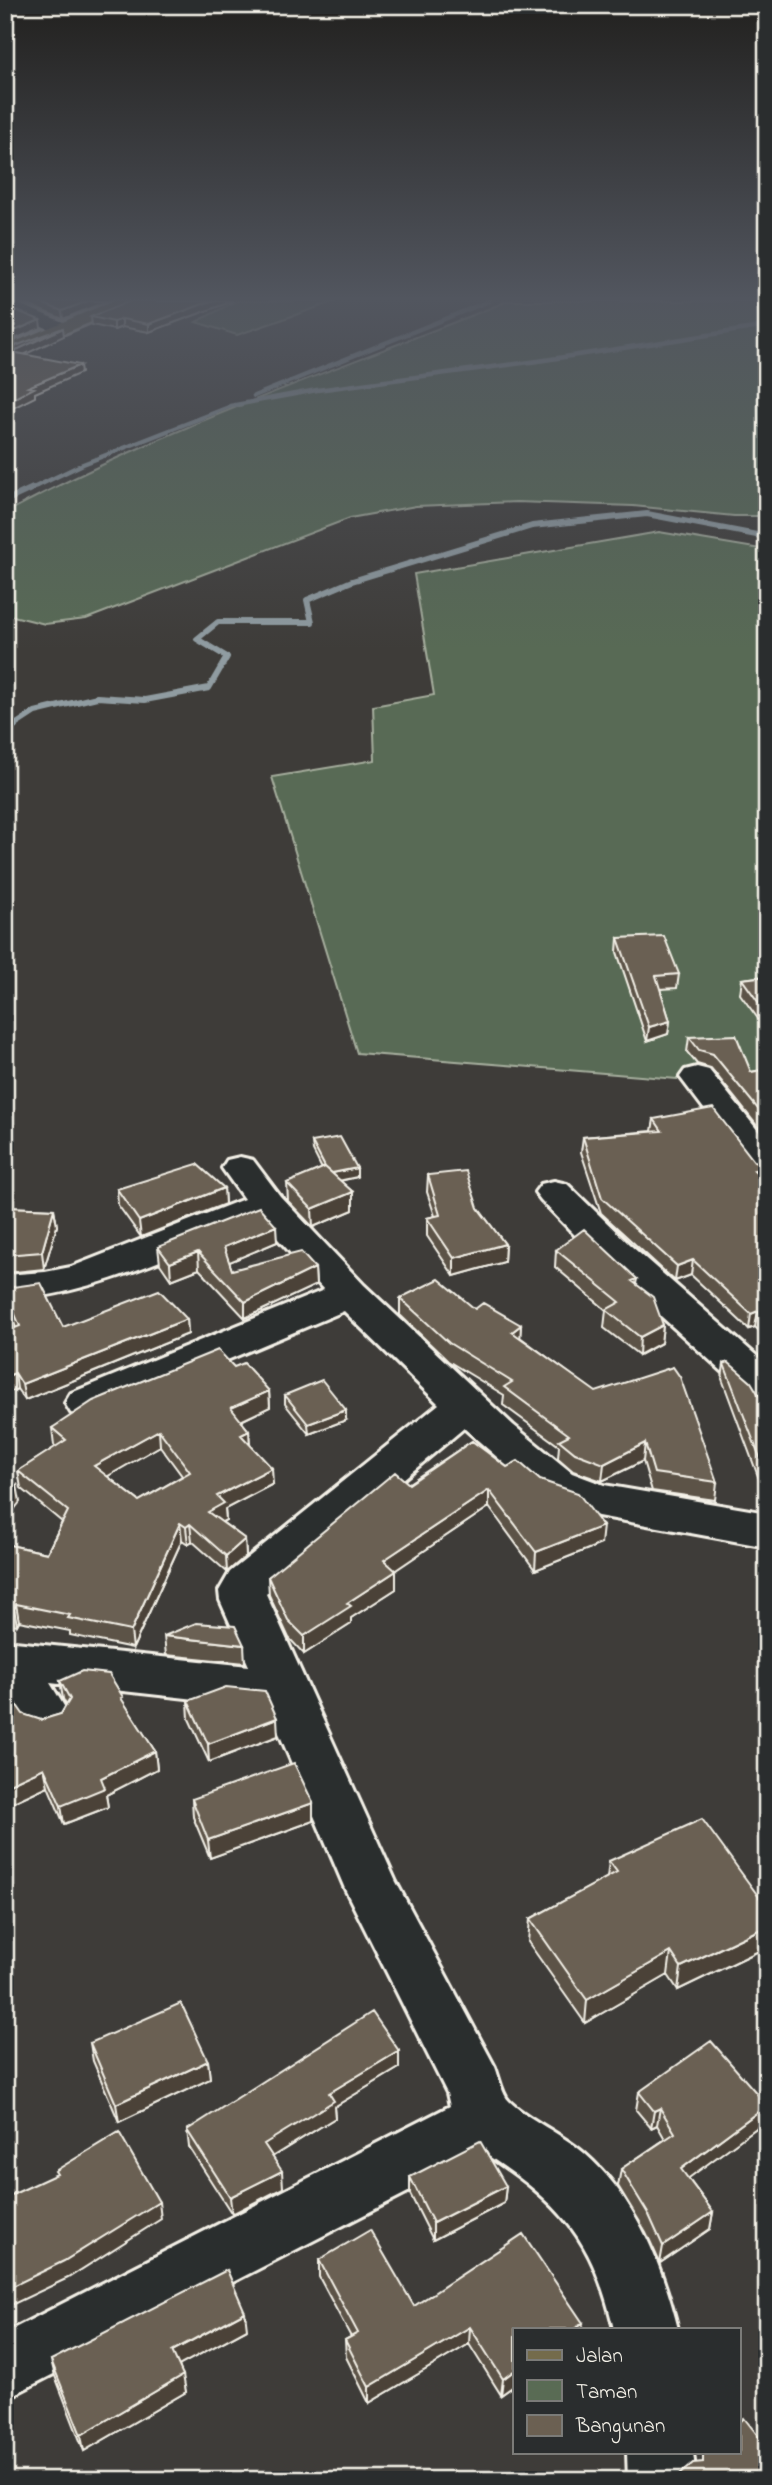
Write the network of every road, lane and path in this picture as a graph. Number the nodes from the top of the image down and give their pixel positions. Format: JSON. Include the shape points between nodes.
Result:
{"nodes":[{"id":1,"x":697,"y":1077,"type":"dead end"},
{"id":2,"x":767,"y":1167,"type":"edge"},
{"id":3,"x":240,"y":1168,"type":"dead end"},
{"id":4,"x":554,"y":1192,"type":"dead end"},
{"id":5,"x":267,"y":1204,"type":"junction"},
{"id":6,"x":5,"y":1288,"type":"edge"},
{"id":7,"x":350,"y":1294,"type":"junction"},
{"id":8,"x":767,"y":1388,"type":"edge"},
{"id":9,"x":86,"y":1403,"type":"edge"},
{"id":10,"x":466,"y":1404,"type":"junction"},
{"id":11,"x":767,"y":1530,"type":"edge"},
{"id":12,"x":7,"y":1660,"type":"edge"},
{"id":13,"x":282,"y":1689,"type":"junction"},
{"id":14,"x":44,"y":1716,"type":"edge"},
{"id":15,"x":483,"y":2118,"type":"junction"},
{"id":16,"x":646,"y":2328,"type":"edge"},
{"id":17,"x":5,"y":2367,"type":"edge"},
{"id":18,"x":660,"y":2454,"type":"edge"},
{"id":19,"x":662,"y":2480,"type":"edge"}],
"edges":[{"from":1,"to":2,"type":"street"},
{"from":3,"to":5,"type":"street"},
{"from":4,"to":8,"type":"street","via":[[616,1254]]},
{"from":5,"to":6,"type":"street","via":[[81,1276]]},
{"from":5,"to":7,"type":"street"},
{"from":7,"to":9,"type":"street"},
{"from":7,"to":10,"type":"street"},
{"from":10,"to":11,"type":"street","via":[[541,1474],[570,1491]]},
{"from":10,"to":13,"type":"street","via":[[243,1588],[243,1600]]},
{"from":12,"to":13,"type":"street"},
{"from":12,"to":14,"type":"street"},
{"from":13,"to":15,"type":"street","via":[[373,1891],[474,2087]]},
{"from":15,"to":16,"type":"street","via":[[562,2174],[588,2199],[621,2248]]},
{"from":15,"to":17,"type":"street"},
{"from":18,"to":19,"type":"street"}]}
